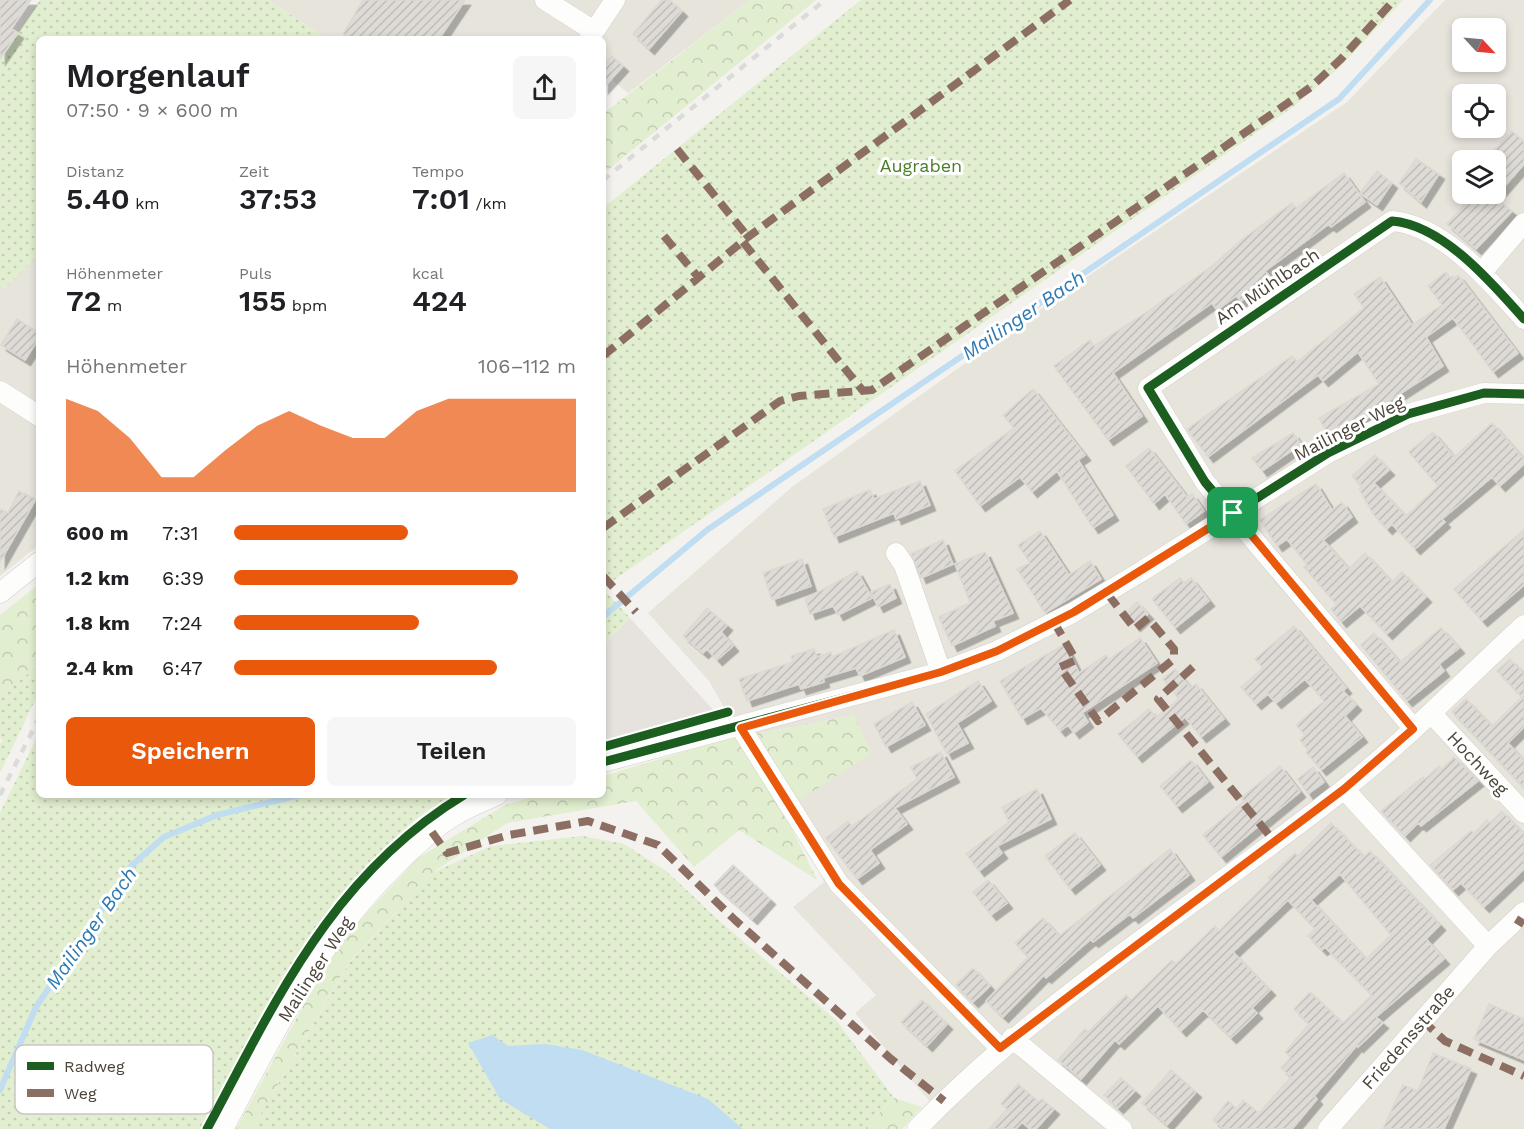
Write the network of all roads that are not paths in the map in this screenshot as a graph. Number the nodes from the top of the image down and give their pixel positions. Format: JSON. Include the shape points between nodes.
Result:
{"nodes":[{"id":1,"x":546,"y":0,"type":"edge"},
{"id":2,"x":615,"y":0,"type":"edge"},
{"id":3,"x":592,"y":35,"type":"edge"},
{"id":4,"x":1524,"y":223,"type":"edge"},
{"id":5,"x":1482,"y":272,"type":"junction"},
{"id":6,"x":1524,"y":319,"type":"edge"},
{"id":7,"x":0,"y":391,"type":"edge"},
{"id":8,"x":1524,"y":394,"type":"edge"},
{"id":9,"x":36,"y":414,"type":"edge"},
{"id":10,"x":1233,"y":513,"type":"junction"},
{"id":11,"x":896,"y":553,"type":"dead end"},
{"id":12,"x":36,"y":564,"type":"edge"},
{"id":13,"x":0,"y":593,"type":"edge"},
{"id":14,"x":1524,"y":625,"type":"edge"},
{"id":15,"x":941,"y":672,"type":"junction"},
{"id":16,"x":1431,"y":713,"type":"junction"},
{"id":17,"x":741,"y":728,"type":"junction"},
{"id":18,"x":1413,"y":729,"type":"junction"},
{"id":19,"x":606,"y":761,"type":"edge"},
{"id":20,"x":1344,"y":789,"type":"junction"},
{"id":21,"x":491,"y":798,"type":"edge"},
{"id":22,"x":1524,"y":813,"type":"edge"},
{"id":23,"x":1524,"y":912,"type":"edge"},
{"id":24,"x":1488,"y":946,"type":"junction"},
{"id":25,"x":1006,"y":1043,"type":"junction"},
{"id":26,"x":223,"y":1129,"type":"edge"},
{"id":27,"x":917,"y":1129,"type":"edge"},
{"id":28,"x":1122,"y":1129,"type":"edge"},
{"id":29,"x":1328,"y":1129,"type":"edge"}],
"edges":[{"from":1,"to":3,"type":"street"},
{"from":2,"to":3,"type":"street"},
{"from":4,"to":5,"type":"street"},
{"from":5,"to":6,"type":"street","name":"Am Mühlbach"},
{"from":5,"to":10,"type":"street","name":"Am Mühlbach","via":[[1409,222],[1392,221],[1148,388],[1205,482]]},
{"from":7,"to":9,"type":"street"},
{"from":8,"to":10,"type":"street","name":"Mailinger Weg","via":[[1484,393],[1407,414],[1328,453]]},
{"from":10,"to":15,"type":"street","name":"Mailinger Weg","via":[[1074,612],[997,651]]},
{"from":10,"to":18,"type":"street"},
{"from":11,"to":15,"type":"street","via":[[904,565]]},
{"from":12,"to":13,"type":"street"},
{"from":14,"to":16,"type":"street"},
{"from":15,"to":17,"type":"street","name":"Mailinger Weg"},
{"from":16,"to":18,"type":"street"},
{"from":16,"to":22,"type":"street","name":"Hochweg"},
{"from":17,"to":19,"type":"street","name":"Mailinger Weg"},
{"from":17,"to":25,"type":"street","via":[[839,884]]},
{"from":18,"to":20,"type":"street"},
{"from":20,"to":24,"type":"street"},
{"from":20,"to":25,"type":"street"},
{"from":21,"to":26,"type":"street","name":"Mailinger Weg","via":[[451,817],[432,832],[384,876],[341,924],[298,988]]},
{"from":23,"to":24,"type":"street","name":"Friedensstraße"},
{"from":24,"to":29,"type":"street","name":"Friedensstraße"},
{"from":25,"to":27,"type":"street"},
{"from":25,"to":28,"type":"street"}]}
